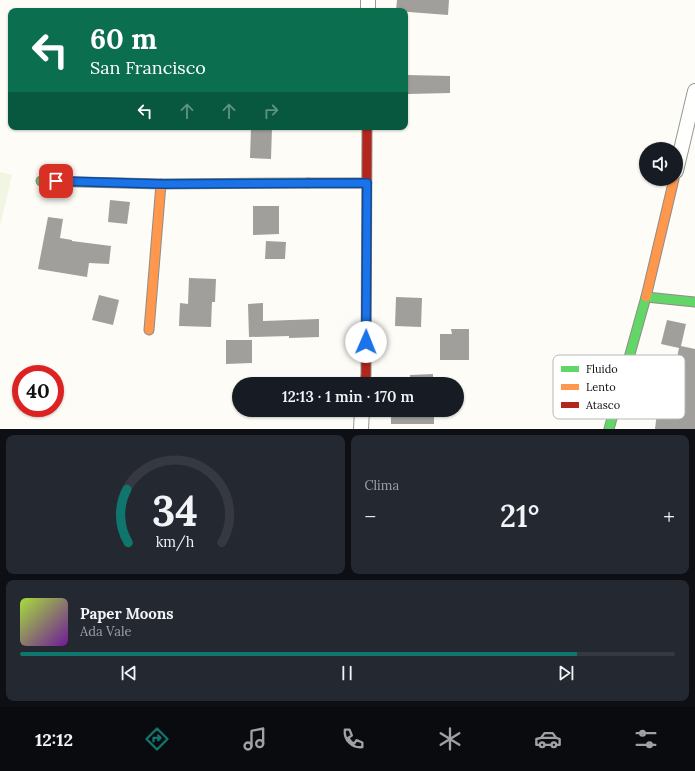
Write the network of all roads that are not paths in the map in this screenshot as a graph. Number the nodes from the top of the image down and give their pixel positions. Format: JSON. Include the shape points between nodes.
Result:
{"nodes":[{"id":1,"x":695,"y":91,"type":"edge"},
{"id":2,"x":367,"y":130,"type":"edge"},
{"id":3,"x":683,"y":142,"type":"edge"},
{"id":4,"x":41,"y":180,"type":"dead end"},
{"id":5,"x":367,"y":183,"type":"junction"},
{"id":6,"x":161,"y":184,"type":"junction"},
{"id":7,"x":672,"y":186,"type":"edge"},
{"id":8,"x":646,"y":297,"type":"junction"},
{"id":9,"x":695,"y":302,"type":"edge"},
{"id":10,"x":149,"y":330,"type":"dead end"},
{"id":11,"x":630,"y":355,"type":"edge"},
{"id":12,"x":365,"y":377,"type":"edge"},
{"id":13,"x":362,"y":417,"type":"edge"},
{"id":14,"x":612,"y":419,"type":"edge"},
{"id":15,"x":361,"y":429,"type":"edge"},
{"id":16,"x":609,"y":429,"type":"edge"}],
"edges":[{"from":1,"to":3,"type":"street"},
{"from":2,"to":5,"type":"street"},
{"from":4,"to":6,"type":"street"},
{"from":5,"to":6,"type":"street"},
{"from":5,"to":12,"type":"street"},
{"from":6,"to":10,"type":"street"},
{"from":7,"to":8,"type":"street"},
{"from":8,"to":9,"type":"street"},
{"from":8,"to":11,"type":"street"},
{"from":13,"to":15,"type":"street"},
{"from":14,"to":16,"type":"street"}]}
